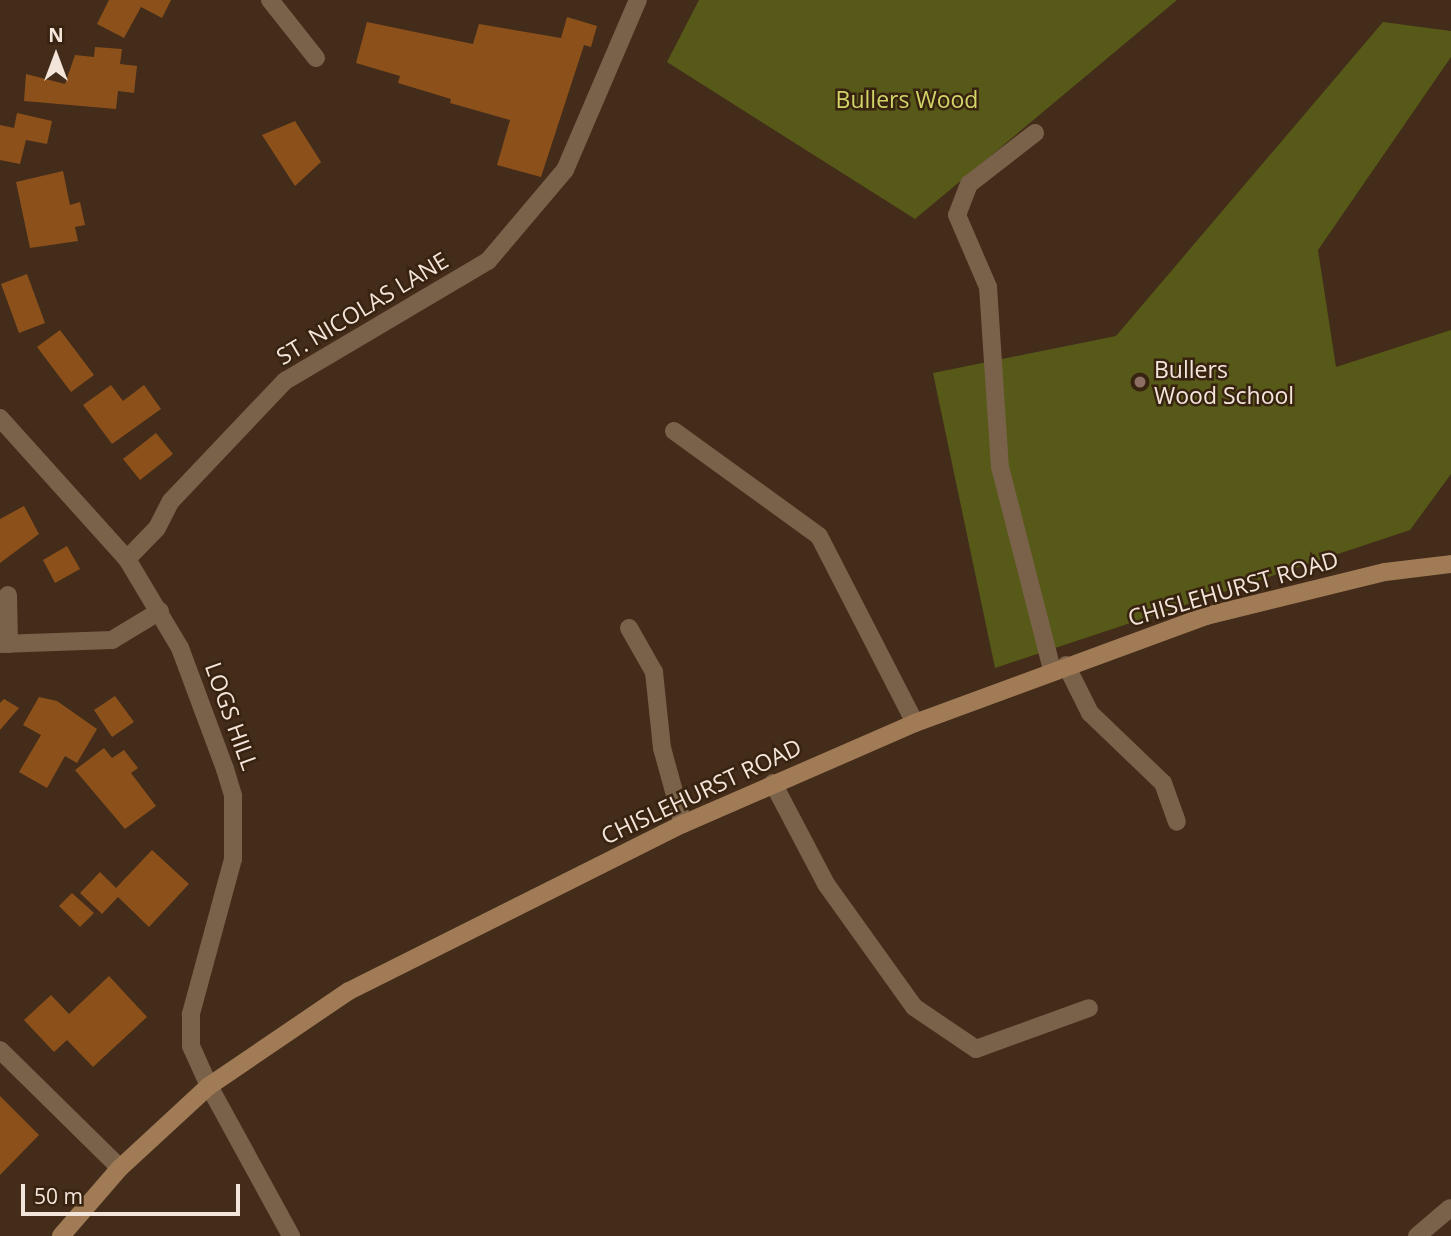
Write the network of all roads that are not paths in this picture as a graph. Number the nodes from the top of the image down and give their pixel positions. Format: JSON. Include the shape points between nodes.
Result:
{"nodes":[{"id":1,"x":270,"y":0,"type":"edge"},
{"id":2,"x":638,"y":0,"type":"edge"},
{"id":3,"x":316,"y":58,"type":"dead end"},
{"id":4,"x":1035,"y":133,"type":"dead end"},
{"id":5,"x":0,"y":418,"type":"edge"},
{"id":6,"x":674,"y":431,"type":"dead end"},
{"id":7,"x":127,"y":559,"type":"junction"},
{"id":8,"x":1451,"y":564,"type":"edge"},
{"id":9,"x":8,"y":595,"type":"dead end"},
{"id":10,"x":160,"y":611,"type":"junction"},
{"id":11,"x":629,"y":628,"type":"dead end"},
{"id":12,"x":4,"y":644,"type":"edge"},
{"id":13,"x":1059,"y":667,"type":"junction"},
{"id":14,"x":915,"y":723,"type":"junction"},
{"id":15,"x":773,"y":783,"type":"junction"},
{"id":16,"x":1177,"y":822,"type":"dead end"},
{"id":17,"x":683,"y":824,"type":"junction"},
{"id":18,"x":1089,"y":1008,"type":"dead end"},
{"id":19,"x":0,"y":1051,"type":"edge"},
{"id":20,"x":209,"y":1086,"type":"junction"},
{"id":21,"x":120,"y":1168,"type":"junction"},
{"id":22,"x":1450,"y":1208,"type":"edge"},
{"id":23,"x":61,"y":1236,"type":"edge"},
{"id":24,"x":291,"y":1236,"type":"edge"},
{"id":25,"x":1417,"y":1236,"type":"edge"}],
"edges":[{"from":1,"to":3,"type":"street"},
{"from":2,"to":7,"type":"street","name":"ST. NICOLAS LANE","via":[[565,170],[488,261],[285,381],[172,501],[157,528]]},
{"from":4,"to":13,"type":"street","via":[[969,184],[957,215],[988,286],[1000,467]]},
{"from":5,"to":7,"type":"street","name":"LOGS HILL"},
{"from":6,"to":14,"type":"street","via":[[819,536]]},
{"from":7,"to":10,"type":"street","name":"LOGS HILL"},
{"from":8,"to":13,"type":"main road","name":"CHISLEHURST ROAD","via":[[1385,572],[1206,616]]},
{"from":9,"to":12,"type":"street"},
{"from":10,"to":12,"type":"street","via":[[113,640]]},
{"from":10,"to":20,"type":"street","name":"LOGS HILL","via":[[205,705],[233,796],[233,859],[191,1014],[191,1046]]},
{"from":11,"to":17,"type":"street","via":[[654,672],[662,748]]},
{"from":13,"to":14,"type":"main road","name":"CHISLEHURST ROAD"},
{"from":13,"to":16,"type":"street","via":[[1090,713],[1163,783]]},
{"from":14,"to":15,"type":"main road","name":"CHISLEHURST ROAD"},
{"from":15,"to":17,"type":"main road","name":"CHISLEHURST ROAD"},
{"from":15,"to":18,"type":"street","via":[[826,884],[914,1007],[976,1049]]},
{"from":17,"to":20,"type":"main road","name":"CHISLEHURST ROAD","via":[[349,991]]},
{"from":19,"to":21,"type":"street"},
{"from":20,"to":21,"type":"main road","name":"CHISLEHURST ROAD"},
{"from":20,"to":24,"type":"street","name":"LOGS HILL"},
{"from":21,"to":23,"type":"main road","name":"CHISLEHURST ROAD"},
{"from":22,"to":25,"type":"street"}]}
